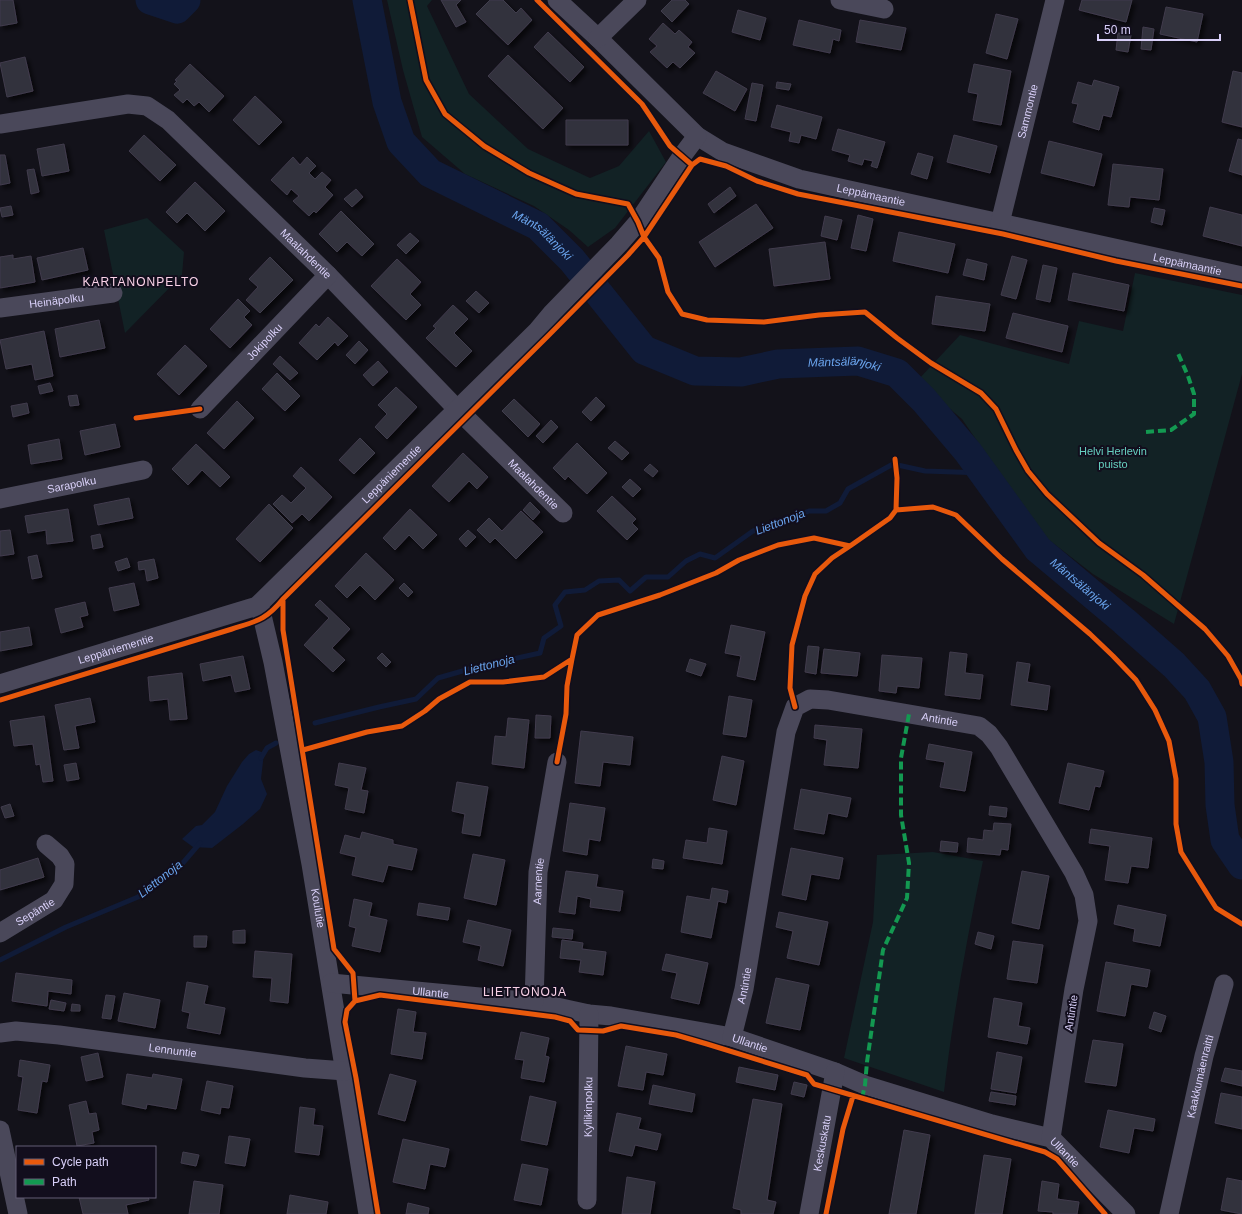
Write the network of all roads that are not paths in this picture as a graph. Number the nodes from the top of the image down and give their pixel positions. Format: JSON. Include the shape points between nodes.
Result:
{"nodes":[{"id":1,"x":557,"y":0,"type":"edge"},
{"id":2,"x":637,"y":0,"type":"edge"},
{"id":3,"x":840,"y":0,"type":"edge"},
{"id":4,"x":1055,"y":0,"type":"edge"},
{"id":5,"x":884,"y":9,"type":"dead end"},
{"id":6,"x":598,"y":38,"type":"junction"},
{"id":7,"x":0,"y":124,"type":"edge"},
{"id":8,"x":697,"y":136,"type":"junction"},
{"id":9,"x":1000,"y":223,"type":"junction"},
{"id":10,"x":328,"y":275,"type":"junction"},
{"id":11,"x":1242,"y":276,"type":"edge"},
{"id":12,"x":113,"y":293,"type":"dead end"},
{"id":13,"x":0,"y":308,"type":"edge"},
{"id":14,"x":200,"y":409,"type":"dead end"},
{"id":15,"x":458,"y":410,"type":"junction"},
{"id":16,"x":143,"y":470,"type":"dead end"},
{"id":17,"x":0,"y":499,"type":"edge"},
{"id":18,"x":563,"y":513,"type":"dead end"},
{"id":19,"x":257,"y":606,"type":"junction"},
{"id":20,"x":0,"y":684,"type":"edge"},
{"id":21,"x":557,"y":762,"type":"dead end"},
{"id":22,"x":46,"y":844,"type":"dead end"},
{"id":23,"x":0,"y":933,"type":"edge"},
{"id":24,"x":331,"y":983,"type":"junction"},
{"id":25,"x":1224,"y":984,"type":"dead end"},
{"id":26,"x":534,"y":1002,"type":"junction"},
{"id":27,"x":589,"y":1014,"type":"junction"},
{"id":28,"x":0,"y":1033,"type":"edge"},
{"id":29,"x":732,"y":1037,"type":"junction"},
{"id":30,"x":345,"y":1071,"type":"junction"},
{"id":31,"x":835,"y":1072,"type":"junction"},
{"id":32,"x":0,"y":1130,"type":"edge"},
{"id":33,"x":1051,"y":1138,"type":"junction"},
{"id":34,"x":587,"y":1200,"type":"dead end"},
{"id":35,"x":18,"y":1214,"type":"edge"},
{"id":36,"x":368,"y":1214,"type":"edge"},
{"id":37,"x":809,"y":1214,"type":"edge"},
{"id":38,"x":1126,"y":1214,"type":"edge"},
{"id":39,"x":1169,"y":1214,"type":"edge"}],
"edges":[{"from":1,"to":6,"type":"street","name":"Leppämaantie"},
{"from":2,"to":6,"type":"street"},
{"from":3,"to":5,"type":"street"},
{"from":4,"to":9,"type":"street","name":"Sammontie"},
{"from":6,"to":8,"type":"street","name":"Leppämaantie"},
{"from":7,"to":10,"type":"street","name":"Maalahdentie","via":[[128,104],[147,106],[168,120]]},
{"from":8,"to":9,"type":"street","name":"Leppämaantie","via":[[723,152],[799,179]]},
{"from":8,"to":15,"type":"street","name":"Leppäniementie","via":[[638,222],[619,244]]},
{"from":9,"to":11,"type":"street","name":"Leppämaantie"},
{"from":10,"to":14,"type":"street","name":"Jokipolku"},
{"from":10,"to":15,"type":"street","name":"Maalahdentie"},
{"from":12,"to":13,"type":"street","name":"Heinäpolku"},
{"from":15,"to":18,"type":"street","name":"Maalahdentie"},
{"from":15,"to":19,"type":"street","name":"Leppäniementie"},
{"from":16,"to":17,"type":"street","name":"Sarapolku"},
{"from":19,"to":20,"type":"street","name":"Leppäniementie"},
{"from":19,"to":24,"type":"street","name":"Koulutie","via":[[263,618],[280,700]]},
{"from":21,"to":26,"type":"street","name":"Aarnentie","via":[[538,872]]},
{"from":22,"to":23,"type":"street","name":"Sepäntie","via":[[65,864],[64,884],[54,900]]},
{"from":24,"to":26,"type":"street","name":"Ullantie"},
{"from":24,"to":30,"type":"street","name":"Koulutie"},
{"from":25,"to":39,"type":"street","name":"Kaakkumäenraitti","via":[[1204,1056]]},
{"from":26,"to":27,"type":"street","name":"Ullantie"},
{"from":27,"to":29,"type":"street","name":"Ullantie"},
{"from":27,"to":34,"type":"street","name":"Kyllikinpolku"},
{"from":28,"to":30,"type":"street","name":"Lennuntie","via":[[16,1031],[58,1035],[305,1068]]},
{"from":29,"to":31,"type":"street","name":"Ullantie"},
{"from":29,"to":33,"type":"street","name":"Antintie","via":[[744,989],[786,732],[795,707],[810,699],[828,700],[979,726],[989,734],[999,748],[1074,872],[1084,895],[1088,921],[1074,989]]},
{"from":30,"to":36,"type":"street","name":"Koulutie"},
{"from":31,"to":33,"type":"street","name":"Ullantie","via":[[865,1085],[992,1124]]},
{"from":31,"to":37,"type":"street","name":"Keskuskatu"},
{"from":32,"to":35,"type":"street"},
{"from":33,"to":38,"type":"street","name":"Ullantie"}]}
